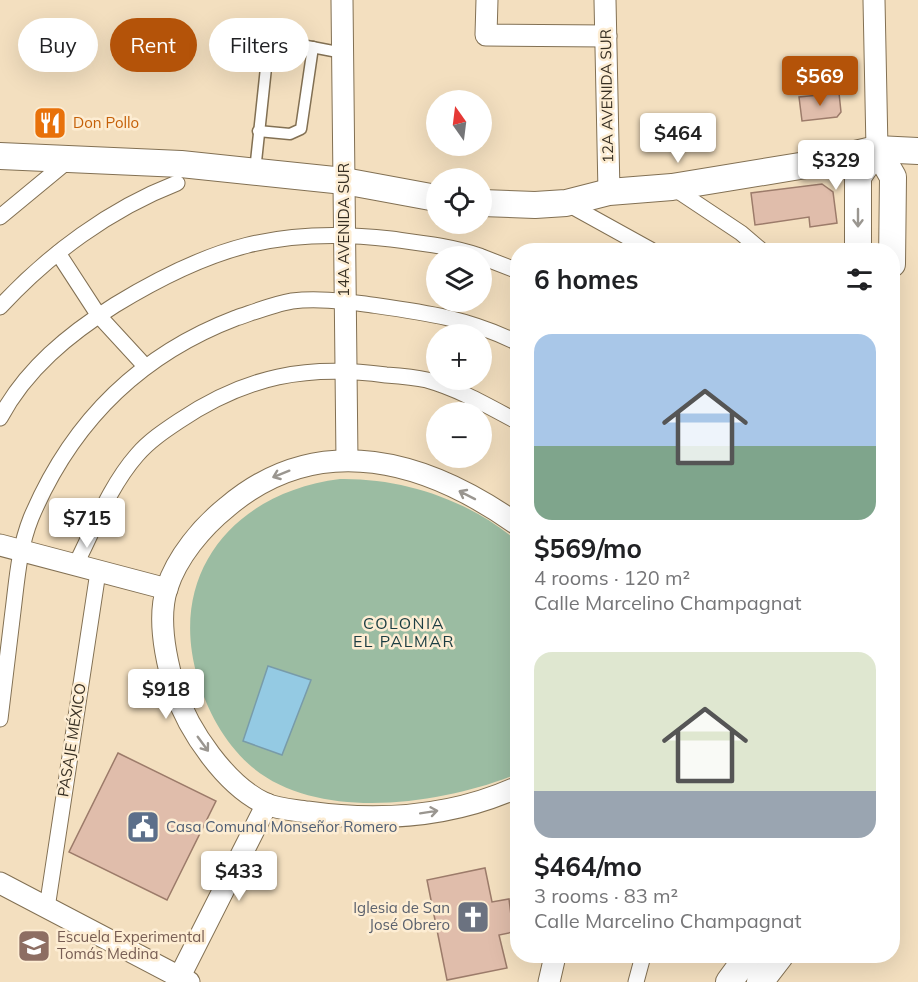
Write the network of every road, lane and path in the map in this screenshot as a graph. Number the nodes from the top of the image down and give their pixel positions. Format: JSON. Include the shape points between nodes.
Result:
{"nodes":[{"id":1,"x":342,"y":0,"type":"edge"},
{"id":2,"x":487,"y":0,"type":"edge"},
{"id":3,"x":605,"y":0,"type":"edge"},
{"id":4,"x":874,"y":0,"type":"edge"},
{"id":5,"x":606,"y":36,"type":"junction"},
{"id":6,"x":313,"y":47,"type":"junction"},
{"id":7,"x":343,"y":53,"type":"junction"},
{"id":8,"x":258,"y":131,"type":"junction"},
{"id":9,"x":877,"y":149,"type":"junction"},
{"id":10,"x":918,"y":151,"type":"edge"},
{"id":11,"x":0,"y":156,"type":"edge"},
{"id":12,"x":70,"y":159,"type":"junction"},
{"id":13,"x":255,"y":172,"type":"junction"},
{"id":14,"x":344,"y":181,"type":"junction"},
{"id":15,"x":177,"y":183,"type":"dead end"},
{"id":16,"x":672,"y":187,"type":"junction"},
{"id":17,"x":609,"y":192,"type":"junction"},
{"id":18,"x":426,"y":196,"type":"edge"},
{"id":19,"x":492,"y":203,"type":"edge"},
{"id":20,"x":566,"y":203,"type":"junction"},
{"id":21,"x":0,"y":217,"type":"edge"},
{"id":22,"x":345,"y":233,"type":"junction"},
{"id":23,"x":638,"y":243,"type":"edge"},
{"id":24,"x":753,"y":243,"type":"edge"},
{"id":25,"x":858,"y":243,"type":"edge"},
{"id":26,"x":892,"y":243,"type":"edge"},
{"id":27,"x":444,"y":246,"type":"edge"},
{"id":28,"x":58,"y":253,"type":"junction"},
{"id":29,"x":492,"y":261,"type":"edge"},
{"id":30,"x":510,"y":268,"type":"edge"},
{"id":31,"x":345,"y":300,"type":"junction"},
{"id":32,"x":0,"y":308,"type":"edge"},
{"id":33,"x":99,"y":316,"type":"junction"},
{"id":34,"x":510,"y":340,"type":"edge"},
{"id":35,"x":146,"y":366,"type":"junction"},
{"id":36,"x":345,"y":369,"type":"junction"},
{"id":37,"x":0,"y":418,"type":"edge"},
{"id":38,"x":510,"y":418,"type":"edge"},
{"id":39,"x":347,"y":460,"type":"junction"},
{"id":40,"x":510,"y":520,"type":"edge"},
{"id":41,"x":10,"y":547,"type":"edge"},
{"id":42,"x":75,"y":566,"type":"junction"},
{"id":43,"x":98,"y":572,"type":"junction"},
{"id":44,"x":167,"y":589,"type":"junction"},
{"id":45,"x":0,"y":720,"type":"edge"},
{"id":46,"x":510,"y":790,"type":"edge"},
{"id":47,"x":267,"y":804,"type":"junction"},
{"id":48,"x":0,"y":883,"type":"edge"},
{"id":49,"x":47,"y":908,"type":"junction"},
{"id":50,"x":553,"y":963,"type":"edge"},
{"id":51,"x":641,"y":963,"type":"edge"},
{"id":52,"x":743,"y":963,"type":"edge"},
{"id":53,"x":775,"y":963,"type":"edge"},
{"id":54,"x":182,"y":980,"type":"edge"},
{"id":55,"x":549,"y":982,"type":"edge"},
{"id":56,"x":636,"y":982,"type":"edge"},
{"id":57,"x":729,"y":982,"type":"edge"},
{"id":58,"x":760,"y":982,"type":"edge"}],
"edges":[{"from":1,"to":7,"type":"street","name":"14A AVENIDA SUR"},
{"from":2,"to":5,"type":"street","via":[[486,36]]},
{"from":3,"to":5,"type":"street","name":"12A AVENIDA SUR"},
{"from":4,"to":9,"type":"street"},
{"from":5,"to":17,"type":"street","name":"12A AVENIDA SUR"},
{"from":6,"to":7,"type":"lane"},
{"from":6,"to":8,"type":"lane","via":[[301,129],[290,134]]},
{"from":6,"to":8,"type":"lane","via":[[286,42],[268,48]]},
{"from":7,"to":14,"type":"street","name":"14A AVENIDA SUR"},
{"from":8,"to":13,"type":"lane"},
{"from":9,"to":10,"type":"street"},
{"from":9,"to":16,"type":"street","via":[[813,164]]},
{"from":9,"to":25,"type":"street","one_way":true,"via":[[858,177]]},
{"from":9,"to":26,"type":"street","via":[[893,177]]},
{"from":11,"to":12,"type":"street"},
{"from":12,"to":13,"type":"street"},
{"from":12,"to":21,"type":"street"},
{"from":13,"to":14,"type":"street"},
{"from":14,"to":18,"type":"street"},
{"from":14,"to":22,"type":"street","name":"14A AVENIDA SUR"},
{"from":15,"to":28,"type":"street","via":[[121,210]]},
{"from":16,"to":17,"type":"street"},
{"from":16,"to":24,"type":"street"},
{"from":17,"to":20,"type":"street"},
{"from":19,"to":20,"type":"street"},
{"from":20,"to":23,"type":"street"},
{"from":22,"to":27,"type":"street"},
{"from":22,"to":31,"type":"street","name":"14A AVENIDA SUR"},
{"from":22,"to":33,"type":"street","via":[[290,236],[230,248],[166,275]]},
{"from":28,"to":32,"type":"street"},
{"from":28,"to":33,"type":"street"},
{"from":29,"to":30,"type":"street"},
{"from":31,"to":34,"type":"street","via":[[432,313]]},
{"from":31,"to":35,"type":"street","via":[[292,302],[246,315],[189,339]]},
{"from":31,"to":36,"type":"street","name":"14A AVENIDA SUR"},
{"from":33,"to":35,"type":"street"},
{"from":33,"to":37,"type":"street","via":[[52,351]]},
{"from":35,"to":41,"type":"street","via":[[94,415],[65,452],[31,519]]},
{"from":36,"to":38,"type":"street","via":[[426,380],[468,395]]},
{"from":36,"to":39,"type":"street","name":"14A AVENIDA SUR"},
{"from":36,"to":42,"type":"street","via":[[269,378],[243,386],[201,406],[170,427],[142,450],[122,475]]},
{"from":40,"to":39,"type":"street","one_way":true,"via":[[418,472],[379,462]]},
{"from":39,"to":44,"type":"street","one_way":true,"via":[[294,469],[235,500],[188,549]]},
{"from":41,"to":42,"type":"street"},
{"from":41,"to":45,"type":"street"},
{"from":42,"to":43,"type":"street"},
{"from":43,"to":44,"type":"street"},
{"from":43,"to":49,"type":"street","name":"PASAJE MÉXICO"},
{"from":44,"to":47,"type":"street","one_way":true,"via":[[166,654],[186,716],[212,757]]},
{"from":47,"to":46,"type":"street","one_way":true,"via":[[331,816],[396,816],[457,807]]},
{"from":47,"to":54,"type":"street"},
{"from":48,"to":49,"type":"street"},
{"from":49,"to":54,"type":"street"},
{"from":50,"to":55,"type":"street"},
{"from":51,"to":56,"type":"street"},
{"from":52,"to":57,"type":"street"},
{"from":53,"to":58,"type":"street"}]}
